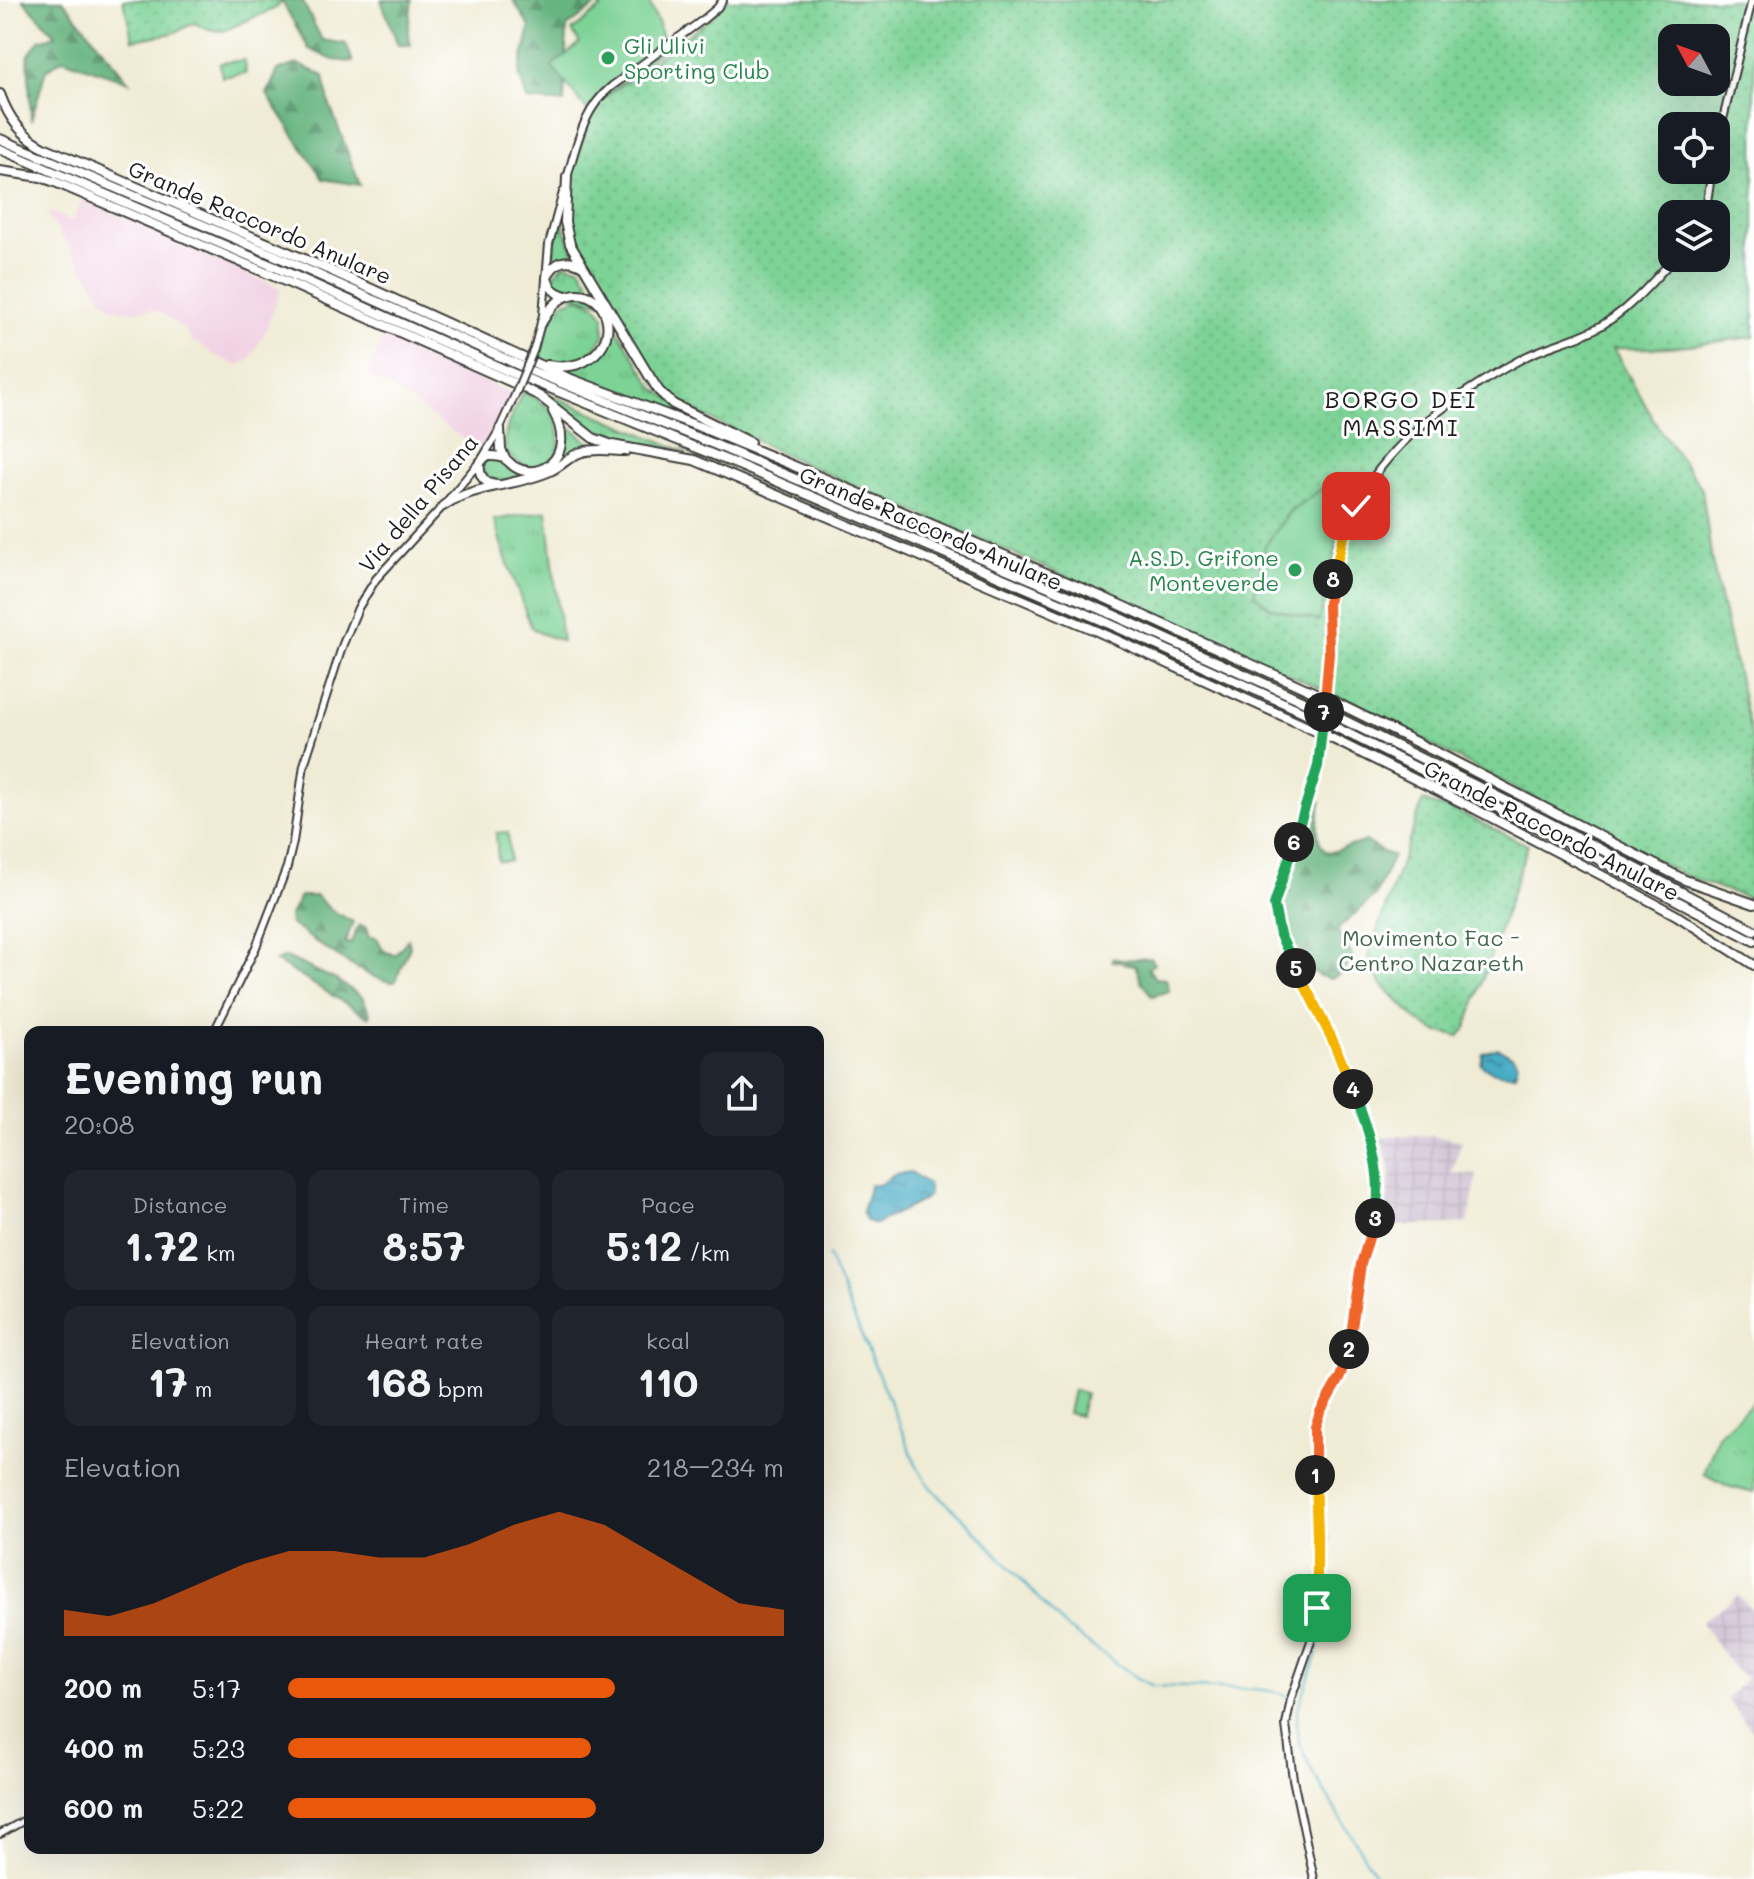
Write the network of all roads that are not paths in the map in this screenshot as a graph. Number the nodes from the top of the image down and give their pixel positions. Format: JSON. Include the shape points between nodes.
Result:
{"nodes":[{"id":1,"x":723,"y":0,"type":"edge"},
{"id":2,"x":1752,"y":0,"type":"edge"},
{"id":3,"x":0,"y":94,"type":"edge"},
{"id":4,"x":1725,"y":112,"type":"edge"},
{"id":5,"x":0,"y":139,"type":"edge"},
{"id":6,"x":0,"y":149,"type":"edge"},
{"id":7,"x":0,"y":171,"type":"edge"},
{"id":8,"x":567,"y":177,"type":"junction"},
{"id":9,"x":582,"y":266,"type":"junction"},
{"id":10,"x":1661,"y":272,"type":"edge"},
{"id":11,"x":547,"y":278,"type":"junction"},
{"id":12,"x":566,"y":296,"type":"junction"},
{"id":13,"x":542,"y":322,"type":"junction"},
{"id":14,"x":526,"y":372,"type":"junction"},
{"id":15,"x":548,"y":403,"type":"junction"},
{"id":16,"x":500,"y":429,"type":"junction"},
{"id":17,"x":679,"y":456,"type":"junction"},
{"id":18,"x":482,"y":459,"type":"junction"},
{"id":19,"x":505,"y":459,"type":"junction"},
{"id":20,"x":823,"y":478,"type":"junction"},
{"id":21,"x":500,"y":485,"type":"junction"},
{"id":22,"x":443,"y":506,"type":"junction"},
{"id":23,"x":1326,"y":696,"type":"junction"},
{"id":24,"x":1329,"y":724,"type":"dead end"},
{"id":25,"x":1323,"y":737,"type":"junction"},
{"id":26,"x":1754,"y":904,"type":"edge"},
{"id":27,"x":1754,"y":930,"type":"edge"},
{"id":28,"x":1754,"y":941,"type":"edge"},
{"id":29,"x":1754,"y":965,"type":"edge"},
{"id":30,"x":217,"y":1026,"type":"edge"},
{"id":31,"x":24,"y":1820,"type":"edge"},
{"id":32,"x":0,"y":1834,"type":"edge"},
{"id":33,"x":1314,"y":1879,"type":"edge"}],
"edges":[{"from":1,"to":8,"type":"main road","name":"Via della Pisana","via":[[598,99]]},
{"from":2,"to":4,"type":"main road"},
{"from":3,"to":14,"type":"highway","name":"Grande Raccordo Anulare","via":[[14,123],[42,146],[332,271]]},
{"from":5,"to":14,"type":"highway","name":"Grande Raccordo Anulare","via":[[276,256]]},
{"from":6,"to":14,"type":"highway","name":"Grande Raccordo Anulare"},
{"from":7,"to":14,"type":"highway","name":"Grande Raccordo Anulare","via":[[55,182],[436,350]]},
{"from":8,"to":9,"type":"highway","via":[[567,233]]},
{"from":8,"to":11,"type":"main road","name":"Via della Pisana","via":[[549,244]]},
{"from":9,"to":11,"type":"highway","via":[[560,262]]},
{"from":9,"to":20,"type":"highway","via":[[668,400]]},
{"from":10,"to":23,"type":"main road","via":[[1611,320],[1491,377],[1422,424],[1387,458],[1356,504],[1342,541],[1328,603]]},
{"from":11,"to":12,"type":"highway","via":[[555,292]]},
{"from":11,"to":13,"type":"main road","name":"Via della Pisana"},
{"from":12,"to":13,"type":"highway"},
{"from":12,"to":14,"type":"highway","via":[[584,296],[600,305],[607,316],[606,339],[579,364]]},
{"from":13,"to":16,"type":"main road","name":"Via della Pisana","bridge":true},
{"from":14,"to":15,"type":"highway","name":"Grande Raccordo Anulare"},
{"from":14,"to":20,"type":"highway","via":[[566,377]]},
{"from":14,"to":27,"type":"highway","name":"Grande Raccordo Anulare","via":[[1323,714],[1503,799]]},
{"from":15,"to":17,"type":"highway","name":"Grande Raccordo Anulare","via":[[593,438]]},
{"from":15,"to":19,"type":"highway","via":[[561,430],[555,458],[535,472]]},
{"from":16,"to":18,"type":"main road","name":"Via della Pisana"},
{"from":16,"to":19,"type":"highway"},
{"from":17,"to":21,"type":"highway","via":[[586,451],[552,471]]},
{"from":17,"to":25,"type":"highway","name":"Grande Raccordo Anulare","via":[[1097,631]]},
{"from":18,"to":19,"type":"highway"},
{"from":18,"to":21,"type":"highway","via":[[482,477]]},
{"from":18,"to":22,"type":"main road","name":"Via della Pisana"},
{"from":20,"to":23,"type":"highway","name":"Grande Raccordo Anulare"},
{"from":21,"to":22,"type":"highway"},
{"from":22,"to":30,"type":"main road","name":"Via della Pisana","via":[[376,579],[356,612],[303,768],[289,861]]},
{"from":23,"to":25,"type":"main road","bridge":true},
{"from":23,"to":26,"type":"highway","name":"Grande Raccordo Anulare","via":[[1685,880]]},
{"from":24,"to":28,"type":"highway","name":"Grande Raccordo Anulare"},
{"from":25,"to":29,"type":"highway","name":"Grande Raccordo Anulare","via":[[1628,889]]},
{"from":25,"to":33,"type":"main road","via":[[1275,912],[1280,935],[1357,1098],[1379,1195],[1361,1264],[1347,1354],[1314,1431],[1317,1608],[1286,1725]]},
{"from":31,"to":32,"type":"main road"}]}
